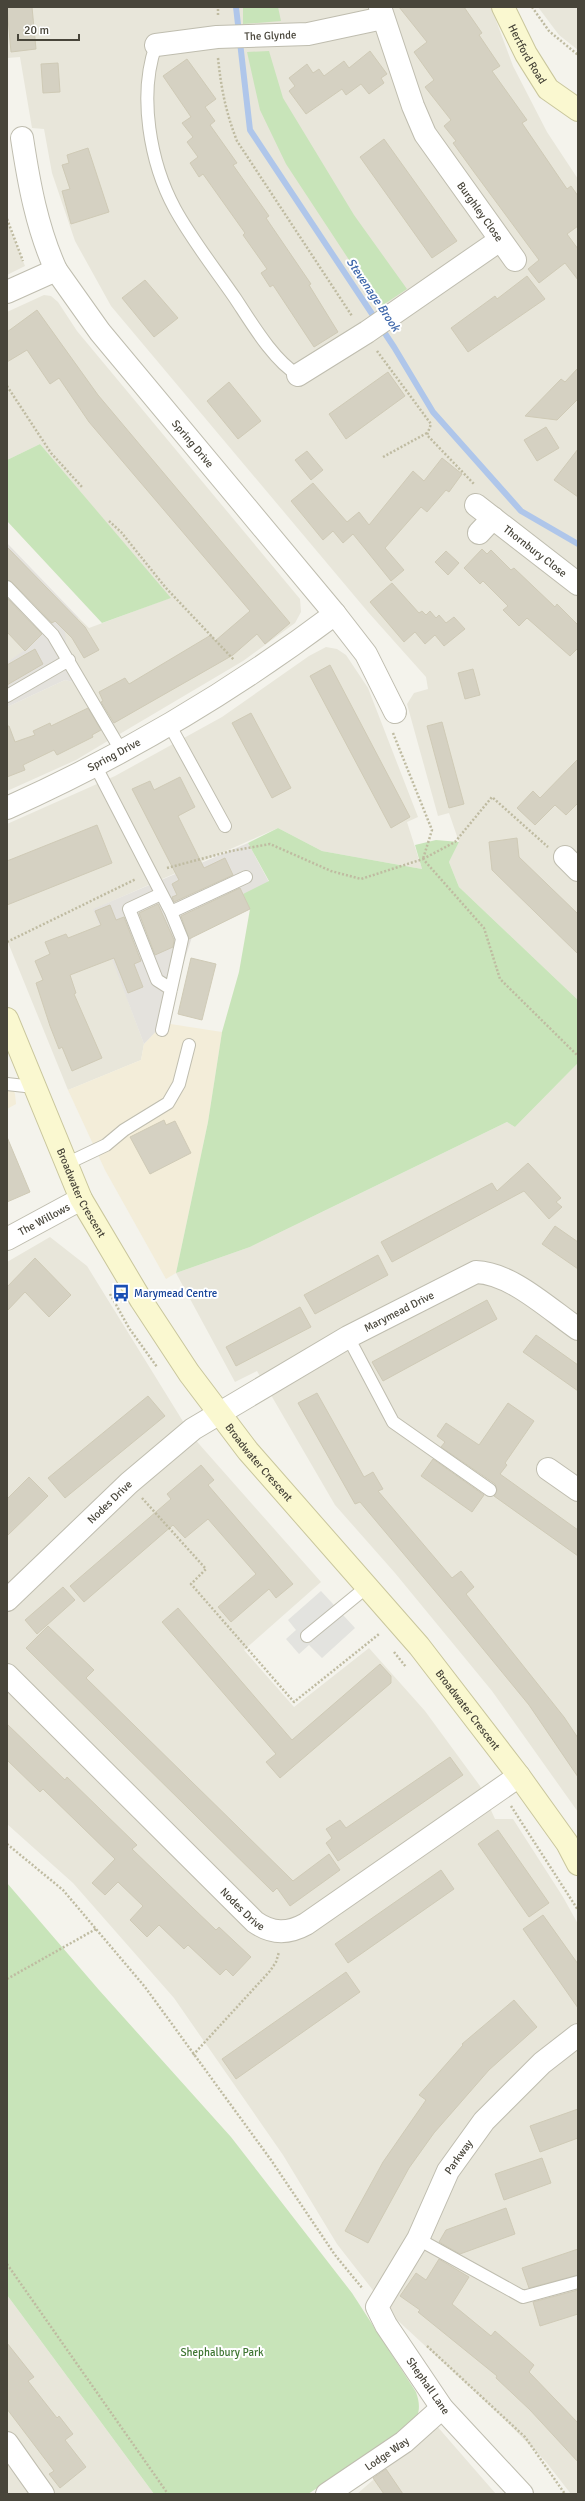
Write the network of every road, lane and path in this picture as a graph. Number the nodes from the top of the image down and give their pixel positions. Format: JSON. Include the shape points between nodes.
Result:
{"nodes":[{"id":1,"x":218,"y":7,"type":"edge"},
{"id":2,"x":504,"y":7,"type":"edge"},
{"id":3,"x":532,"y":7,"type":"edge"},
{"id":4,"x":382,"y":12,"type":"edge"},
{"id":5,"x":219,"y":37,"type":"junction"},
{"id":6,"x":156,"y":44,"type":"joint"},
{"id":7,"x":578,"y":55,"type":"edge"},
{"id":8,"x":578,"y":110,"type":"edge"},
{"id":9,"x":22,"y":138,"type":"dead end"},
{"id":10,"x":7,"y":219,"type":"edge"},
{"id":11,"x":500,"y":240,"type":"junction"},
{"id":12,"x":515,"y":260,"type":"dead end"},
{"id":13,"x":56,"y":270,"type":"junction"},
{"id":14,"x":31,"y":280,"type":"junction"},
{"id":15,"x":7,"y":292,"type":"edge"},
{"id":16,"x":366,"y":333,"type":"junction"},
{"id":17,"x":298,"y":375,"type":"joint"},
{"id":18,"x":7,"y":386,"type":"edge"},
{"id":19,"x":427,"y":432,"type":"junction"},
{"id":20,"x":383,"y":458,"type":"dead end"},
{"id":21,"x":82,"y":487,"type":"dead end"},
{"id":22,"x":476,"y":505,"type":"joint"},
{"id":23,"x":109,"y":521,"type":"dead end"},
{"id":24,"x":578,"y":584,"type":"edge"},
{"id":25,"x":7,"y":587,"type":"edge"},
{"id":26,"x":336,"y":614,"type":"junction"},
{"id":27,"x":69,"y":660,"type":"junction"},
{"id":28,"x":248,"y":675,"type":"junction"},
{"id":29,"x":7,"y":696,"type":"edge"},
{"id":30,"x":395,"y":712,"type":"joint"},
{"id":31,"x":169,"y":724,"type":"junction"},
{"id":32,"x":122,"y":752,"type":"junction"},
{"id":33,"x":96,"y":765,"type":"junction"},
{"id":34,"x":7,"y":808,"type":"edge"},
{"id":35,"x":225,"y":826,"type":"dead end"},
{"id":36,"x":423,"y":859,"type":"junction"},
{"id":37,"x":571,"y":864,"type":"edge"},
{"id":38,"x":150,"y":873,"type":"junction"},
{"id":39,"x":246,"y":877,"type":"dead end"},
{"id":40,"x":161,"y":894,"type":"junction"},
{"id":41,"x":172,"y":912,"type":"junction"},
{"id":42,"x":7,"y":942,"type":"edge"},
{"id":43,"x":171,"y":989,"type":"junction"},
{"id":44,"x":7,"y":1019,"type":"edge"},
{"id":45,"x":162,"y":1030,"type":"dead end"},
{"id":46,"x":189,"y":1045,"type":"dead end"},
{"id":47,"x":578,"y":1056,"type":"edge"},
{"id":48,"x":7,"y":1084,"type":"edge"},
{"id":49,"x":34,"y":1087,"type":"junction"},
{"id":50,"x":66,"y":1164,"type":"junction"},
{"id":51,"x":81,"y":1199,"type":"junction"},
{"id":52,"x":7,"y":1239,"type":"edge"},
{"id":53,"x":578,"y":1329,"type":"edge"},
{"id":54,"x":348,"y":1337,"type":"junction"},
{"id":55,"x":220,"y":1412,"type":"junction"},
{"id":56,"x":548,"y":1469,"type":"dead end"},
{"id":57,"x":129,"y":1483,"type":"junction"},
{"id":58,"x":490,"y":1490,"type":"dead end"},
{"id":59,"x":578,"y":1490,"type":"edge"},
{"id":60,"x":368,"y":1586,"type":"junction"},
{"id":61,"x":7,"y":1600,"type":"edge"},
{"id":62,"x":379,"y":1634,"type":"dead end"},
{"id":63,"x":308,"y":1636,"type":"dead end"},
{"id":64,"x":7,"y":1675,"type":"edge"},
{"id":65,"x":519,"y":1776,"type":"junction"},
{"id":66,"x":7,"y":1844,"type":"edge"},
{"id":67,"x":578,"y":1864,"type":"edge"},
{"id":68,"x":96,"y":1929,"type":"junction"},
{"id":69,"x":283,"y":1932,"type":"junction"},
{"id":70,"x":7,"y":1979,"type":"edge"},
{"id":71,"x":578,"y":2035,"type":"edge"},
{"id":72,"x":193,"y":2055,"type":"junction"},
{"id":73,"x":418,"y":2239,"type":"junction"},
{"id":74,"x":7,"y":2264,"type":"edge"},
{"id":75,"x":578,"y":2282,"type":"edge"},
{"id":76,"x":377,"y":2307,"type":"junction"},
{"id":77,"x":423,"y":2342,"type":"dead end"},
{"id":78,"x":442,"y":2408,"type":"junction"},
{"id":79,"x":7,"y":2443,"type":"edge"},
{"id":80,"x":43,"y":2494,"type":"edge"},
{"id":81,"x":168,"y":2494,"type":"edge"},
{"id":82,"x":327,"y":2494,"type":"edge"},
{"id":83,"x":522,"y":2494,"type":"edge"},
{"id":84,"x":565,"y":2494,"type":"edge"}],
"edges":[{"from":1,"to":5,"type":"path"},
{"from":2,"to":8,"type":"street","name":"Hertford Road","via":[[526,54],[548,89]]},
{"from":3,"to":7,"type":"path","via":[[549,32]]},
{"from":4,"to":5,"type":"street","name":"The Glynde","via":[[308,34]]},
{"from":4,"to":11,"type":"street","name":"Burghley Close","via":[[413,106],[426,134]]},
{"from":5,"to":6,"type":"street","name":"The Glynde"},
{"from":5,"to":16,"type":"path","via":[[221,89],[226,113],[237,141]]},
{"from":6,"to":17,"type":"lane","via":[[149,64],[150,133],[161,174],[175,209],[255,328],[289,370]]},
{"from":9,"to":13,"type":"street","name":"Spring Drive","via":[[30,191],[47,250]]},
{"from":10,"to":14,"type":"path"},
{"from":11,"to":12,"type":"street"},
{"from":11,"to":16,"type":"street","name":"Burghley Close"},
{"from":13,"to":14,"type":"street"},
{"from":13,"to":26,"type":"street","name":"Spring Drive","via":[[100,332]]},
{"from":14,"to":15,"type":"street"},
{"from":16,"to":17,"type":"street","name":"Burghley Close"},
{"from":16,"to":19,"type":"path","via":[[431,424]]},
{"from":18,"to":21,"type":"path","via":[[51,453]]},
{"from":19,"to":20,"type":"path"},
{"from":19,"to":22,"type":"path","via":[[427,435],[481,491]]},
{"from":22,"to":24,"type":"street","name":"Thornbury Close","via":[[486,526]]},
{"from":23,"to":28,"type":"path","via":[[121,532],[166,588]]},
{"from":25,"to":27,"type":"lane","via":[[53,635]]},
{"from":26,"to":28,"type":"street","name":"Spring Drive"},
{"from":26,"to":30,"type":"street","name":"Spring Drive","via":[[366,654]]},
{"from":27,"to":29,"type":"lane"},
{"from":27,"to":32,"type":"lane"},
{"from":28,"to":31,"type":"street","name":"Spring Drive"},
{"from":30,"to":36,"type":"path","via":[[389,724],[432,830]]},
{"from":31,"to":32,"type":"street","name":"Spring Drive"},
{"from":31,"to":35,"type":"lane"},
{"from":32,"to":33,"type":"street","name":"Spring Drive"},
{"from":33,"to":34,"type":"street","name":"Spring Drive"},
{"from":33,"to":38,"type":"lane"},
{"from":36,"to":37,"type":"path","via":[[454,842],[492,797]]},
{"from":36,"to":38,"type":"path","via":[[361,879],[332,871],[270,844],[231,851]]},
{"from":36,"to":47,"type":"path","via":[[484,928],[500,979]]},
{"from":38,"to":40,"type":"lane"},
{"from":38,"to":42,"type":"path"},
{"from":39,"to":41,"type":"lane"},
{"from":40,"to":41,"type":"lane"},
{"from":40,"to":43,"type":"lane","via":[[129,909],[156,980]]},
{"from":41,"to":43,"type":"lane","via":[[182,939]]},
{"from":43,"to":45,"type":"lane"},
{"from":44,"to":49,"type":"street","name":"Broadwater Crescent"},
{"from":46,"to":50,"type":"lane","via":[[179,1084],[168,1103],[124,1130],[106,1145]]},
{"from":48,"to":49,"type":"lane"},
{"from":49,"to":50,"type":"street","name":"Broadwater Crescent"},
{"from":50,"to":51,"type":"street","name":"Broadwater Crescent"},
{"from":51,"to":52,"type":"street","name":"The Willows"},
{"from":51,"to":55,"type":"street","name":"Broadwater Crescent","via":[[184,1367]]},
{"from":53,"to":54,"type":"street","name":"Marymead Drive","via":[[503,1277],[488,1272],[476,1272]]},
{"from":54,"to":55,"type":"street","name":"Marymead Drive"},
{"from":54,"to":58,"type":"lane","via":[[393,1422]]},
{"from":55,"to":57,"type":"street","name":"Nodes Drive","via":[[193,1429]]},
{"from":55,"to":60,"type":"street","name":"Broadwater Crescent","via":[[248,1451]]},
{"from":56,"to":59,"type":"street"},
{"from":57,"to":61,"type":"street","name":"Nodes Drive"},
{"from":57,"to":62,"type":"path","via":[[206,1570],[191,1584],[294,1702]]},
{"from":60,"to":63,"type":"lane"},
{"from":60,"to":65,"type":"street","name":"Broadwater Crescent","via":[[419,1646]]},
{"from":64,"to":69,"type":"street","name":"Nodes Drive","via":[[255,1922],[263,1928]]},
{"from":65,"to":67,"type":"street","name":"Broadwater Crescent","via":[[567,1843]]},
{"from":65,"to":69,"type":"street","name":"Nodes Drive","via":[[306,1924]]},
{"from":66,"to":68,"type":"path","via":[[63,1890]]},
{"from":68,"to":70,"type":"path"},
{"from":68,"to":72,"type":"path","via":[[146,1987]]},
{"from":69,"to":72,"type":"path","via":[[276,1962]]},
{"from":71,"to":73,"type":"street","name":"Parkway","via":[[542,2063],[484,2121],[448,2171]]},
{"from":72,"to":76,"type":"path","via":[[271,2160],[335,2255]]},
{"from":73,"to":75,"type":"lane","via":[[523,2296]]},
{"from":73,"to":76,"type":"street","name":"Parkway"},
{"from":74,"to":81,"type":"path"},
{"from":76,"to":78,"type":"street","name":"Shephall Lane","via":[[386,2325]]},
{"from":77,"to":84,"type":"path","via":[[525,2437]]},
{"from":78,"to":82,"type":"street","name":"Lodge Way","via":[[404,2442]]},
{"from":78,"to":83,"type":"street","name":"Shephall Lane"},
{"from":79,"to":80,"type":"street"}]}
